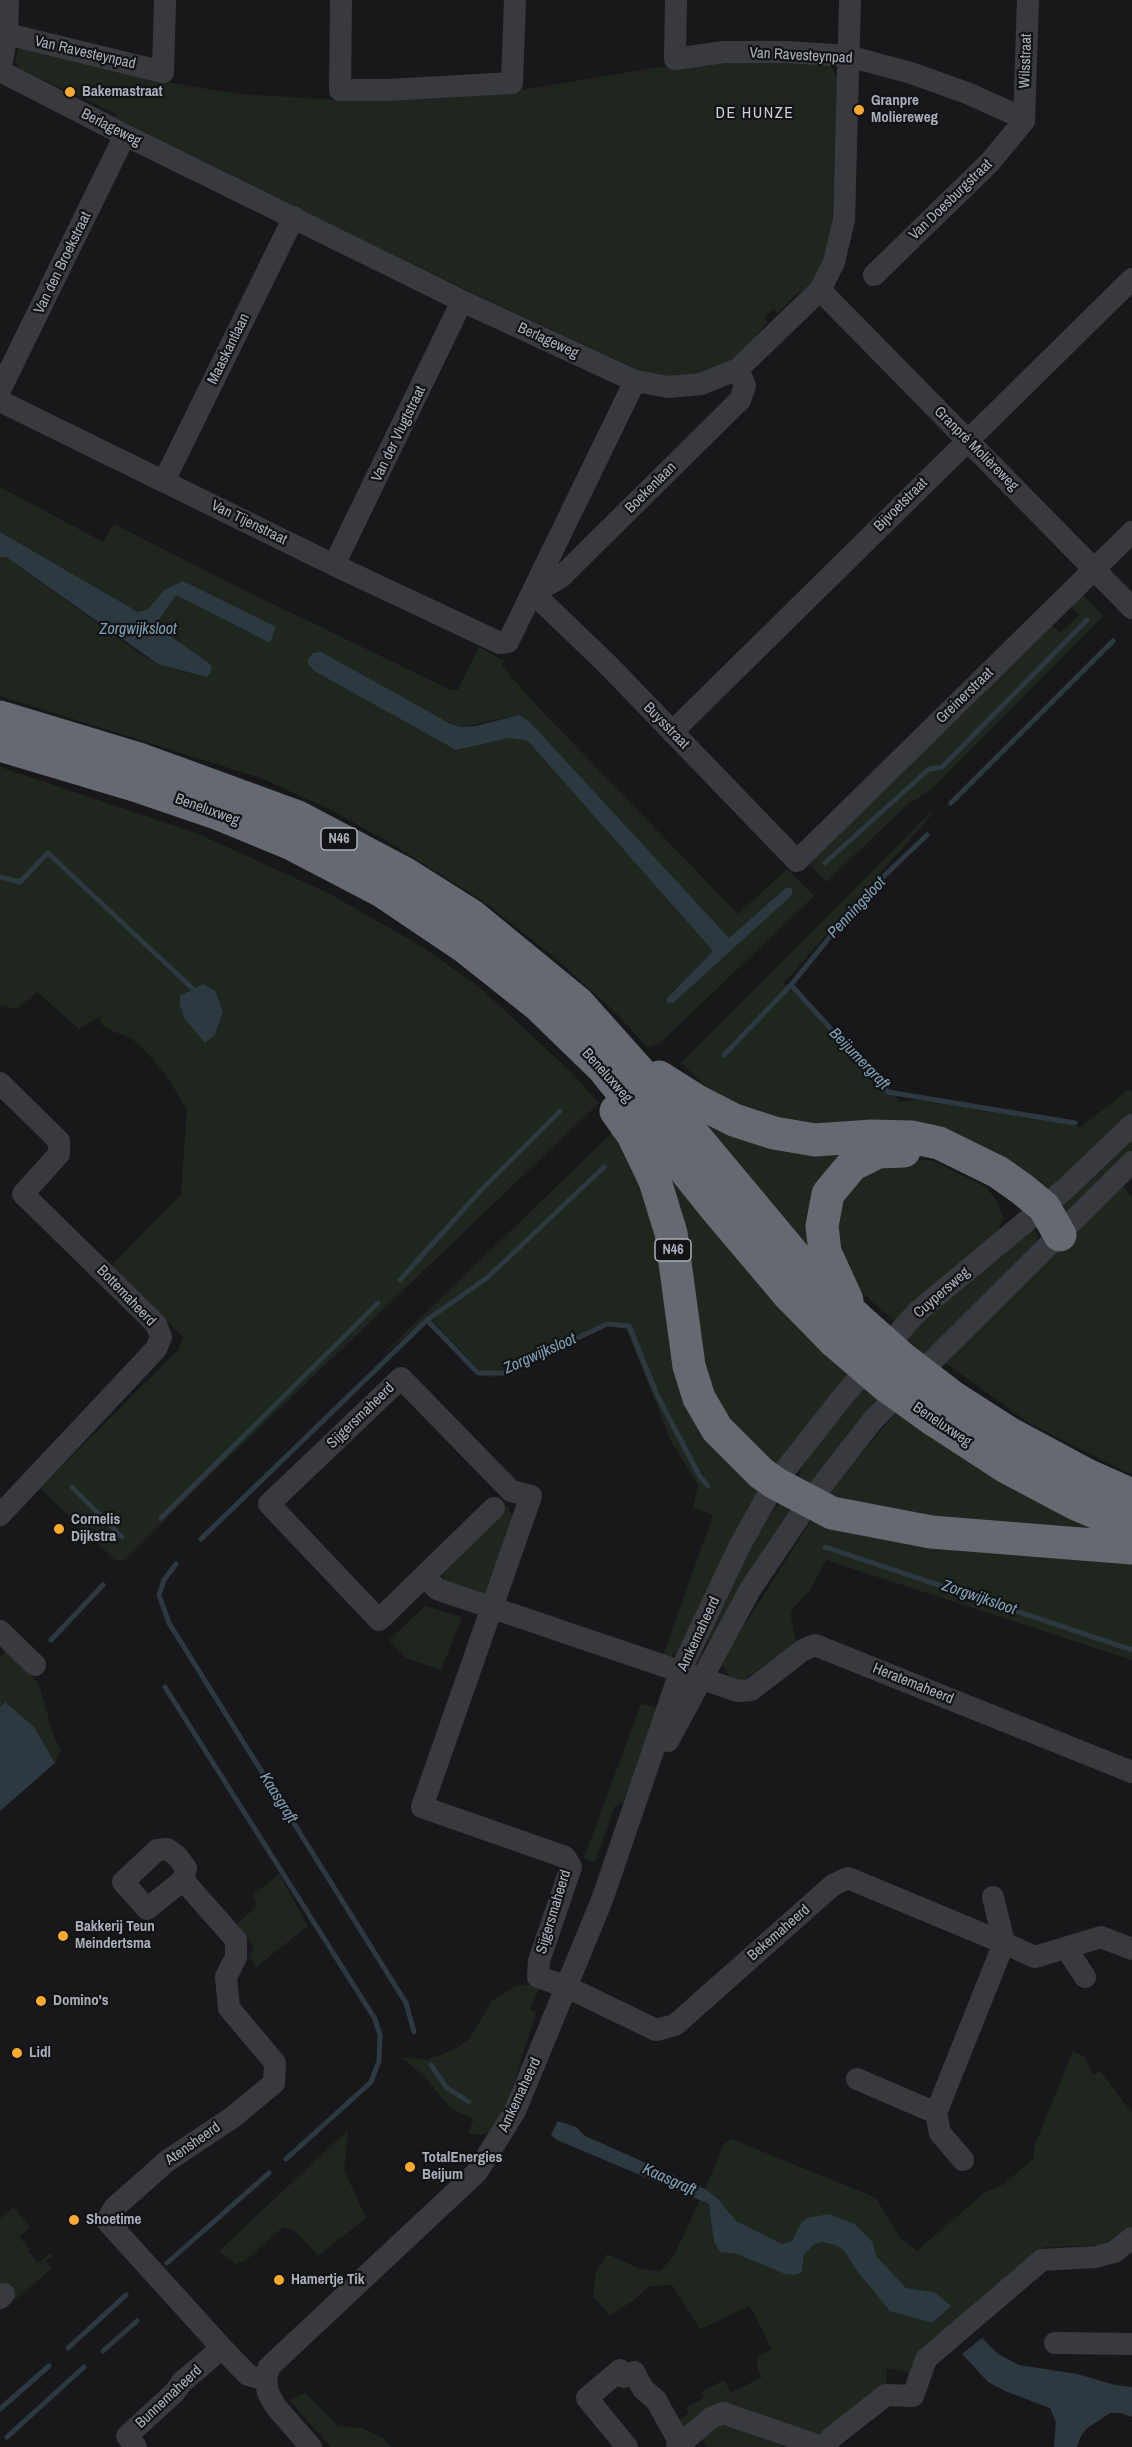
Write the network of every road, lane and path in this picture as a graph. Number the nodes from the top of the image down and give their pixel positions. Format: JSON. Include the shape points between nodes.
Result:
{"nodes":[{"id":1,"x":8,"y":0,"type":"edge"},
{"id":2,"x":165,"y":0,"type":"edge"},
{"id":3,"x":341,"y":0,"type":"edge"},
{"id":4,"x":515,"y":0,"type":"edge"},
{"id":5,"x":676,"y":0,"type":"edge"},
{"id":6,"x":850,"y":0,"type":"edge"},
{"id":7,"x":1028,"y":0,"type":"edge"},
{"id":8,"x":7,"y":34,"type":"junction"},
{"id":9,"x":848,"y":56,"type":"junction"},
{"id":10,"x":0,"y":71,"type":"edge"},
{"id":11,"x":1024,"y":121,"type":"junction"},
{"id":12,"x":125,"y":135,"type":"junction"},
{"id":13,"x":294,"y":217,"type":"junction"},
{"id":14,"x":874,"y":275,"type":"dead end"},
{"id":15,"x":1132,"y":279,"type":"edge"},
{"id":16,"x":820,"y":290,"type":"junction"},
{"id":17,"x":462,"y":301,"type":"junction"},
{"id":18,"x":738,"y":369,"type":"junction"},
{"id":19,"x":635,"y":381,"type":"junction"},
{"id":20,"x":0,"y":390,"type":"edge"},
{"id":21,"x":0,"y":401,"type":"edge"},
{"id":22,"x":967,"y":440,"type":"junction"},
{"id":23,"x":164,"y":481,"type":"junction"},
{"id":24,"x":1132,"y":532,"type":"edge"},
{"id":25,"x":334,"y":565,"type":"junction"},
{"id":26,"x":1095,"y":569,"type":"junction"},
{"id":27,"x":533,"y":593,"type":"junction"},
{"id":28,"x":1132,"y":608,"type":"edge"},
{"id":29,"x":0,"y":717,"type":"edge"},
{"id":30,"x":672,"y":732,"type":"junction"},
{"id":31,"x":0,"y":745,"type":"edge"},
{"id":32,"x":797,"y":861,"type":"joint"},
{"id":33,"x":551,"y":1017,"type":"junction"},
{"id":34,"x":625,"y":1054,"type":"junction"},
{"id":35,"x":0,"y":1083,"type":"edge"},
{"id":36,"x":1132,"y":1125,"type":"edge"},
{"id":37,"x":1132,"y":1162,"type":"edge"},
{"id":38,"x":1045,"y":1220,"type":"junction"},
{"id":39,"x":845,"y":1329,"type":"junction"},
{"id":40,"x":944,"y":1409,"type":"junction"},
{"id":41,"x":775,"y":1483,"type":"junction"},
{"id":42,"x":1132,"y":1495,"type":"edge"},
{"id":43,"x":809,"y":1502,"type":"junction"},
{"id":44,"x":494,"y":1508,"type":"dead end"},
{"id":45,"x":0,"y":1515,"type":"edge"},
{"id":46,"x":1132,"y":1528,"type":"edge"},
{"id":47,"x":1132,"y":1548,"type":"edge"},
{"id":48,"x":425,"y":1576,"type":"junction"},
{"id":49,"x":491,"y":1607,"type":"junction"},
{"id":50,"x":2,"y":1636,"type":"edge"},
{"id":51,"x":35,"y":1665,"type":"dead end"},
{"id":52,"x":691,"y":1676,"type":"junction"},
{"id":53,"x":1132,"y":1772,"type":"edge"},
{"id":54,"x":183,"y":1880,"type":"dead end"},
{"id":55,"x":993,"y":1897,"type":"dead end"},
{"id":56,"x":1004,"y":1944,"type":"junction"},
{"id":57,"x":1065,"y":1948,"type":"junction"},
{"id":58,"x":1132,"y":1949,"type":"edge"},
{"id":59,"x":1085,"y":1977,"type":"dead end"},
{"id":60,"x":565,"y":1986,"type":"junction"},
{"id":61,"x":857,"y":2079,"type":"dead end"},
{"id":62,"x":936,"y":2113,"type":"junction"},
{"id":63,"x":963,"y":2160,"type":"dead end"},
{"id":64,"x":1132,"y":2238,"type":"edge"},
{"id":65,"x":1055,"y":2343,"type":"dead end"},
{"id":66,"x":1132,"y":2344,"type":"edge"},
{"id":67,"x":222,"y":2348,"type":"junction"},
{"id":68,"x":266,"y":2380,"type":"junction"},
{"id":69,"x":678,"y":2445,"type":"edge"},
{"id":70,"x":136,"y":2447,"type":"edge"},
{"id":71,"x":310,"y":2447,"type":"edge"},
{"id":72,"x":627,"y":2447,"type":"edge"},
{"id":73,"x":824,"y":2447,"type":"edge"}],
"edges":[{"from":1,"to":8,"type":"street"},
{"from":2,"to":8,"type":"street","name":"Van Ravesteynpad","via":[[163,72]]},
{"from":3,"to":4,"type":"street","via":[[340,90],[512,83]]},
{"from":5,"to":9,"type":"street","name":"Van Ravesteynpad","via":[[675,59],[724,52]]},
{"from":6,"to":9,"type":"street","name":"Berlageweg"},
{"from":7,"to":11,"type":"street","name":"Wilsstraat"},
{"from":8,"to":10,"type":"street"},
{"from":9,"to":11,"type":"street","name":"Van Ravesteynpad","via":[[967,93]]},
{"from":9,"to":16,"type":"street","name":"Berlageweg","via":[[844,220],[834,262]]},
{"from":10,"to":12,"type":"street","name":"Berlageweg"},
{"from":11,"to":14,"type":"street","name":"Van Doesburgstraat","via":[[990,162]]},
{"from":12,"to":13,"type":"street","name":"Berlageweg"},
{"from":12,"to":20,"type":"street","name":"Van den Broekstraat"},
{"from":13,"to":17,"type":"street","name":"Berlageweg"},
{"from":13,"to":23,"type":"street","name":"Maaskantlaan"},
{"from":15,"to":22,"type":"street","name":"Bijvoetstraat"},
{"from":16,"to":18,"type":"street","name":"Berlageweg"},
{"from":16,"to":22,"type":"street","name":"Granpré Molièreweg"},
{"from":17,"to":19,"type":"street","name":"Berlageweg"},
{"from":17,"to":25,"type":"street","name":"Van der Vlugtstraat"},
{"from":18,"to":19,"type":"street","name":"Berlageweg","via":[[701,384],[668,387]]},
{"from":18,"to":27,"type":"street","name":"Boekenlaan","via":[[745,386],[740,400],[560,578]]},
{"from":19,"to":27,"type":"street"},
{"from":21,"to":23,"type":"street","name":"Van Tijenstraat"},
{"from":22,"to":26,"type":"street","name":"Granpré Molièreweg"},
{"from":22,"to":30,"type":"street","name":"Bijvoetstraat"},
{"from":23,"to":25,"type":"street","name":"Van Tijenstraat"},
{"from":24,"to":26,"type":"street","name":"Greinerstraat"},
{"from":25,"to":27,"type":"street","name":"Van Tijenstraat","via":[[500,643],[508,642]]},
{"from":26,"to":28,"type":"street","name":"Granpré Molièreweg"},
{"from":26,"to":32,"type":"street","name":"Greinerstraat"},
{"from":27,"to":30,"type":"street","name":"Buysstraat"},
{"from":29,"to":34,"type":"highway","name":"Beneluxweg","number":"N46","via":[[139,759],[287,813],[404,873],[472,916],[524,957],[578,1003]]},
{"from":30,"to":32,"type":"street","name":"Buysstraat"},
{"from":31,"to":33,"type":"highway","name":"Beneluxweg","number":"N46","via":[[155,792],[292,844],[382,891],[507,978]]},
{"from":33,"to":39,"type":"highway","name":"Beneluxweg","number":"N46","via":[[603,1068],[766,1268]]},
{"from":33,"to":41,"type":"highway","number":"N46","via":[[633,1135],[654,1181],[671,1233],[688,1366],[699,1398],[717,1429]]},
{"from":34,"to":38,"type":"highway","number":"N46","via":[[697,1101],[734,1120],[774,1132],[815,1140],[872,1136],[911,1137],[939,1143],[998,1172]]},
{"from":34,"to":39,"type":"highway","name":"Beneluxweg","number":"N46","via":[[809,1273]]},
{"from":35,"to":45,"type":"street","name":"Bottemaheerd","via":[[59,1141],[59,1154],[23,1194],[156,1324],[161,1337],[156,1349]]},
{"from":36,"to":38,"type":"street","name":"Cuypersweg"},
{"from":37,"to":38,"type":"street","name":"Cuypersweg"},
{"from":38,"to":39,"type":"highway","number":"N46","via":[[984,1180],[932,1156],[900,1150],[878,1152],[852,1165],[828,1194],[822,1227]]},
{"from":38,"to":41,"type":"street","name":"Cuypersweg","via":[[916,1313],[844,1395]]},
{"from":38,"to":43,"type":"street","name":"Cuypersweg","via":[[873,1420]]},
{"from":39,"to":40,"type":"highway","name":"Beneluxweg","number":"N46","bridge":true,"via":[[884,1384]]},
{"from":40,"to":42,"type":"highway","name":"Beneluxweg","number":"N46","via":[[1007,1432]]},
{"from":40,"to":46,"type":"highway","name":"Beneluxweg","number":"N46","via":[[1006,1467]]},
{"from":41,"to":43,"type":"highway","number":"N46"},
{"from":41,"to":52,"type":"street","name":"Amkemaheerd","via":[[739,1547]]},
{"from":43,"to":47,"type":"highway","number":"N46","via":[[832,1513],[931,1532]]},
{"from":43,"to":52,"type":"street","name":"Amkemaheerd"},
{"from":44,"to":48,"type":"street","name":"Sijgersmaheerd"},
{"from":48,"to":49,"type":"street","via":[[437,1589]]},
{"from":48,"to":49,"type":"street","name":"Sijgersmaheerd","via":[[380,1620],[269,1504],[401,1377],[512,1491],[531,1496]]},
{"from":49,"to":52,"type":"street"},
{"from":49,"to":60,"type":"street","name":"Sijgersmaheerd","via":[[422,1807],[565,1857],[571,1867],[539,1961],[538,1977]]},
{"from":50,"to":51,"type":"street"},
{"from":52,"to":53,"type":"street","name":"Heratemaheerd","via":[[738,1691],[751,1690],[815,1645]]},
{"from":52,"to":60,"type":"street","name":"Amkemaheerd","via":[[640,1792],[602,1900]]},
{"from":54,"to":67,"type":"street","name":"Atensheerd","via":[[236,1940],[236,1957],[226,1977],[229,2008],[275,2063],[274,2083],[233,2117],[167,2161],[114,2208],[107,2221]]},
{"from":55,"to":56,"type":"street"},
{"from":56,"to":57,"type":"street","name":"Bekemaheerd","via":[[1035,1957]]},
{"from":56,"to":60,"type":"street","name":"Bekemaheerd","via":[[848,1878],[833,1885],[675,2025],[656,2030]]},
{"from":56,"to":62,"type":"street"},
{"from":57,"to":58,"type":"street","name":"Bekemaheerd","via":[[1101,1937]]},
{"from":57,"to":59,"type":"street"},
{"from":60,"to":68,"type":"street","name":"Amkemaheerd","via":[[515,2111],[477,2172],[293,2342],[268,2367]]},
{"from":61,"to":62,"type":"street"},
{"from":62,"to":63,"type":"street","via":[[940,2133]]},
{"from":64,"to":73,"type":"street","via":[[1114,2252],[1096,2257],[1042,2260],[926,2359],[914,2396],[886,2395]]},
{"from":65,"to":66,"type":"street"},
{"from":67,"to":68,"type":"street","name":"Atensheerd","via":[[248,2375]]},
{"from":67,"to":70,"type":"street","name":"Bunnemaheerd","via":[[127,2436]]},
{"from":68,"to":71,"type":"street","via":[[276,2408]]},
{"from":69,"to":72,"type":"street","via":[[656,2400],[643,2389],[634,2372],[624,2377],[620,2370],[587,2398]]},
{"from":69,"to":73,"type":"street","via":[[723,2413]]}]}
